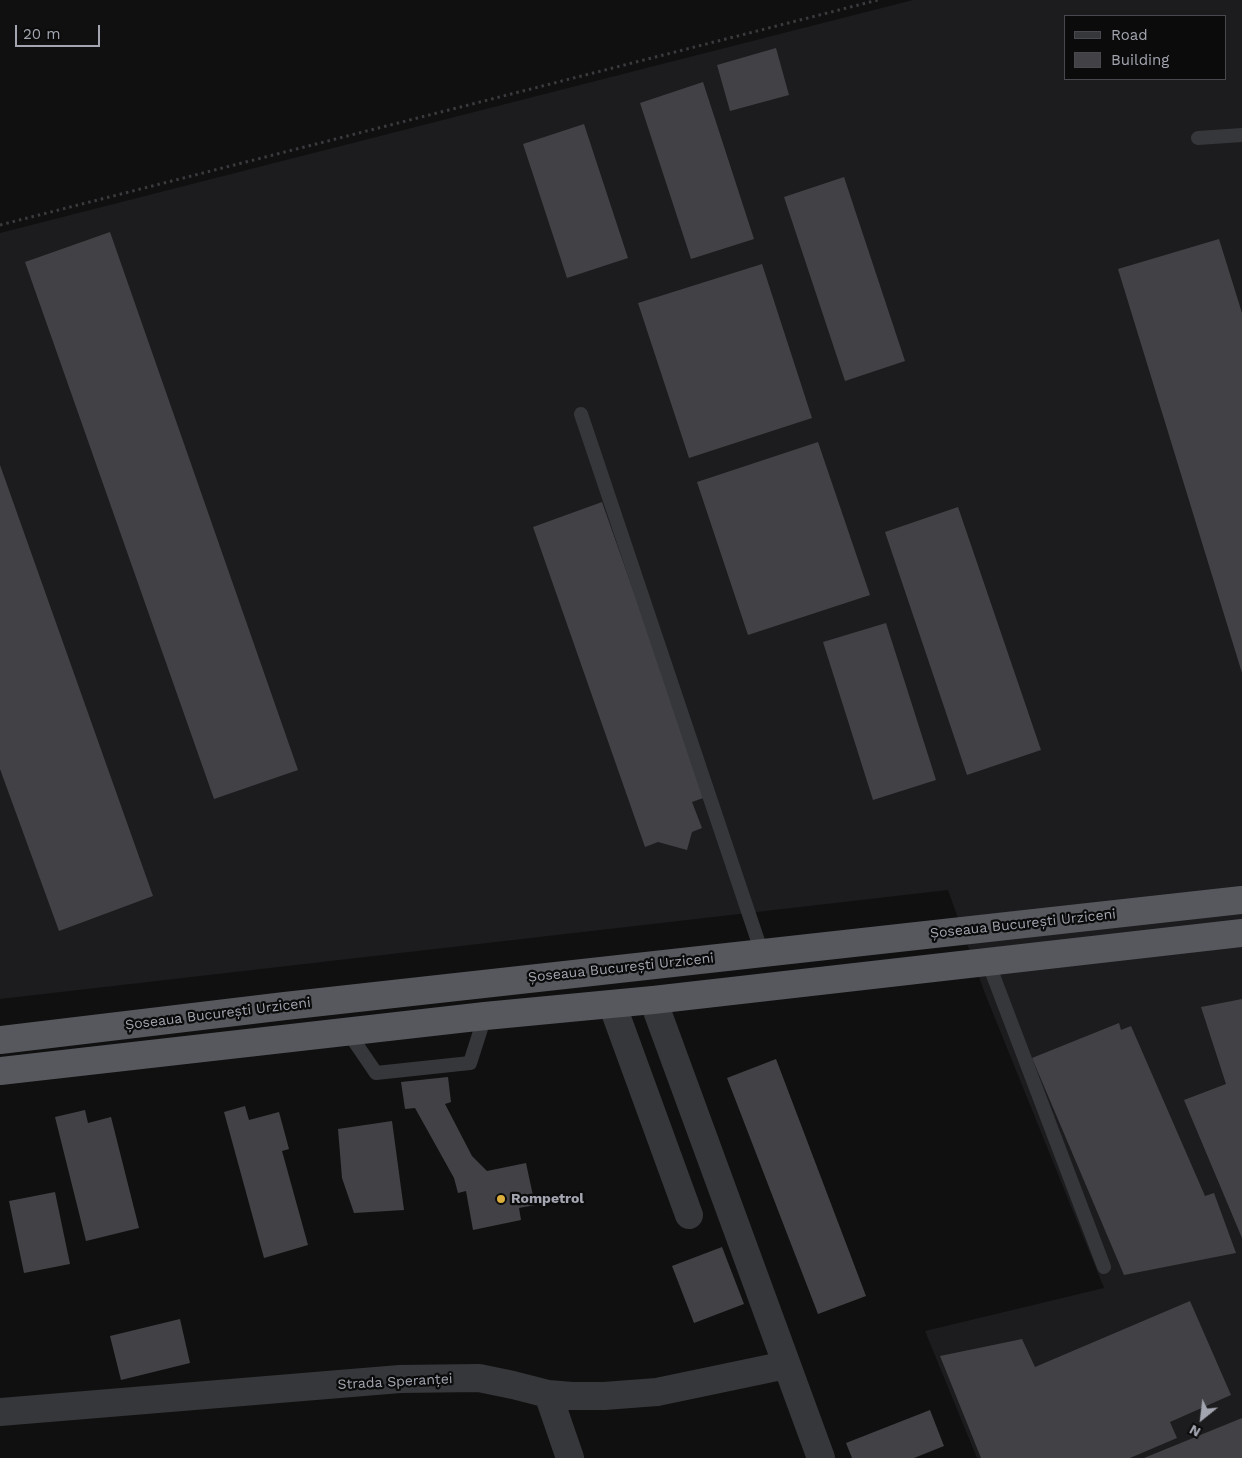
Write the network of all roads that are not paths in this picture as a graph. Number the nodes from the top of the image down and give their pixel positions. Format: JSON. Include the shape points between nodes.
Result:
{"nodes":[{"id":1,"x":1242,"y":136,"type":"edge"},
{"id":2,"x":1198,"y":138,"type":"dead end"},
{"id":3,"x":581,"y":414,"type":"dead end"},
{"id":4,"x":1242,"y":900,"type":"edge"},
{"id":5,"x":1242,"y":933,"type":"edge"},
{"id":6,"x":762,"y":953,"type":"junction"},
{"id":7,"x":988,"y":962,"type":"junction"},
{"id":8,"x":653,"y":1000,"type":"junction"},
{"id":9,"x":612,"y":1004,"type":"junction"},
{"id":10,"x":484,"y":1016,"type":"junction"},
{"id":11,"x":348,"y":1032,"type":"junction"},
{"id":12,"x":0,"y":1040,"type":"edge"},
{"id":13,"x":0,"y":1071,"type":"edge"},
{"id":14,"x":689,"y":1215,"type":"dead end"},
{"id":15,"x":1104,"y":1267,"type":"dead end"},
{"id":16,"x":786,"y":1365,"type":"junction"},
{"id":17,"x":548,"y":1394,"type":"junction"},
{"id":18,"x":0,"y":1412,"type":"edge"},
{"id":19,"x":570,"y":1458,"type":"edge"},
{"id":20,"x":821,"y":1458,"type":"edge"}],
"edges":[{"from":1,"to":2,"type":"lane"},
{"from":3,"to":6,"type":"lane"},
{"from":4,"to":6,"type":"highway","name":"Șoseaua București Urziceni"},
{"from":5,"to":7,"type":"highway"},
{"from":6,"to":12,"type":"highway","name":"Șoseaua București Urziceni"},
{"from":7,"to":8,"type":"highway"},
{"from":7,"to":15,"type":"lane"},
{"from":8,"to":9,"type":"highway"},
{"from":8,"to":16,"type":"street"},
{"from":9,"to":10,"type":"highway"},
{"from":9,"to":14,"type":"street"},
{"from":10,"to":11,"type":"highway"},
{"from":10,"to":11,"type":"lane","via":[[470,1063],[376,1073]]},
{"from":11,"to":13,"type":"highway"},
{"from":16,"to":17,"type":"street","name":"Strada Speranței","via":[[656,1392]]},
{"from":16,"to":20,"type":"street"},
{"from":17,"to":18,"type":"street","name":"Strada Speranței","via":[[479,1378],[400,1379]]},
{"from":17,"to":19,"type":"street"}]}
